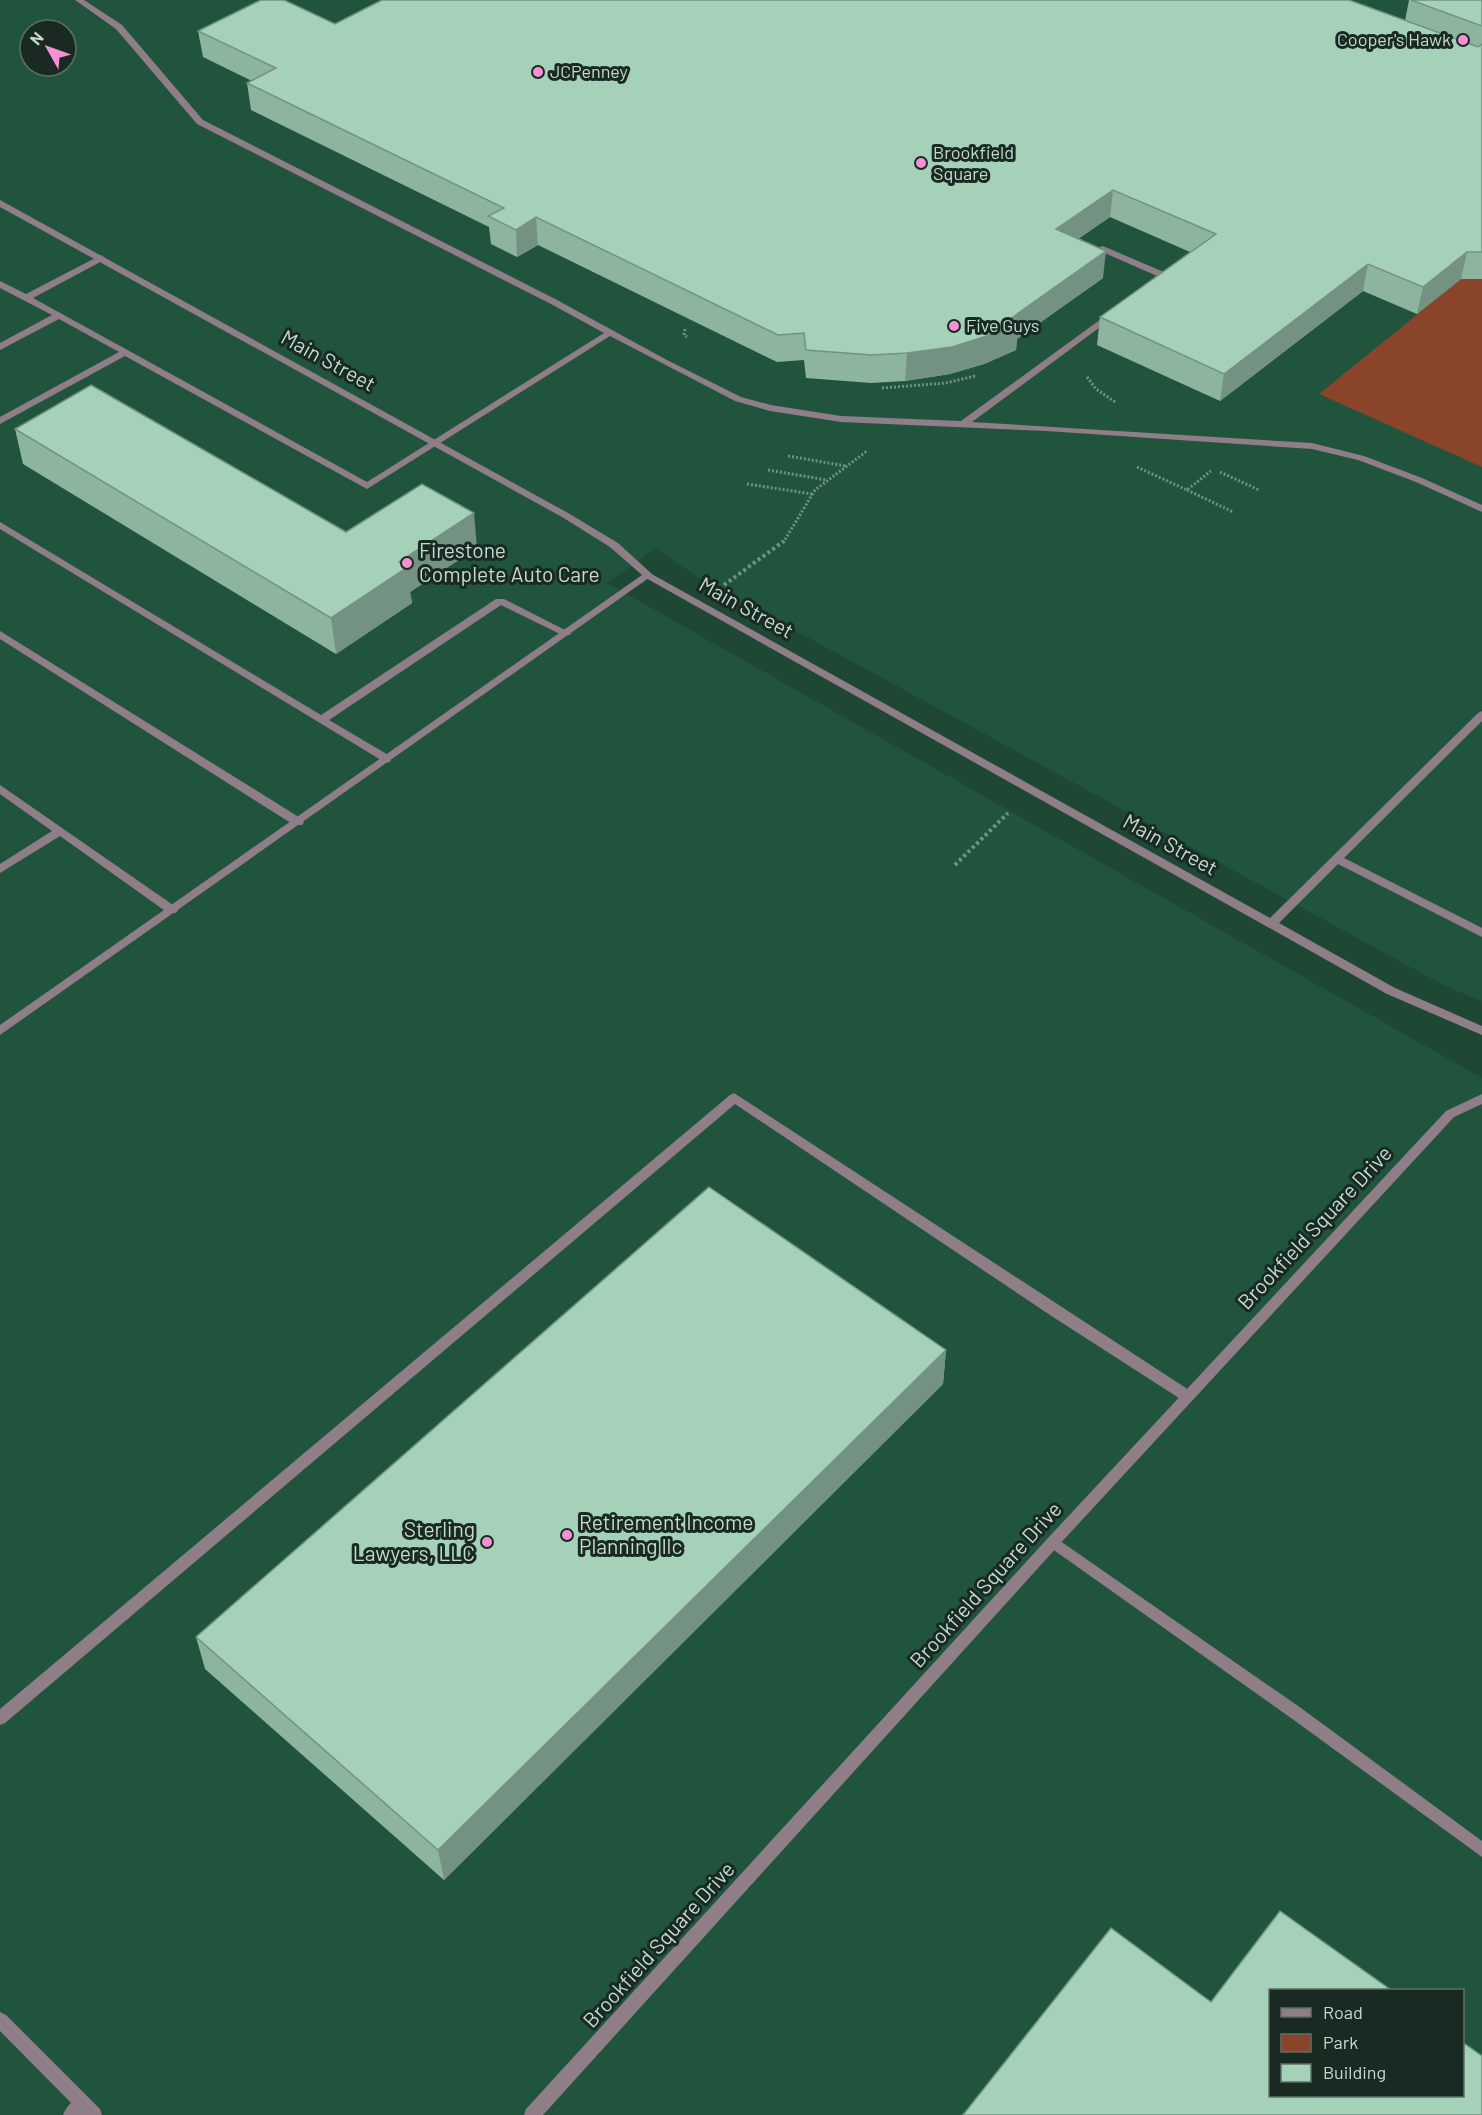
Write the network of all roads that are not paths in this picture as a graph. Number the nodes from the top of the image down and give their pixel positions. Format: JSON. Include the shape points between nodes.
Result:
{"nodes":[{"id":1,"x":79,"y":0,"type":"edge"},
{"id":2,"x":0,"y":203,"type":"edge"},
{"id":3,"x":1103,"y":249,"type":"edge"},
{"id":4,"x":101,"y":258,"type":"junction"},
{"id":5,"x":0,"y":284,"type":"edge"},
{"id":6,"x":1144,"y":289,"type":"edge"},
{"id":7,"x":28,"y":297,"type":"junction"},
{"id":8,"x":1116,"y":310,"type":"edge"},
{"id":9,"x":59,"y":315,"type":"junction"},
{"id":10,"x":611,"y":332,"type":"junction"},
{"id":11,"x":0,"y":347,"type":"edge"},
{"id":12,"x":125,"y":352,"type":"junction"},
{"id":13,"x":0,"y":421,"type":"edge"},
{"id":14,"x":962,"y":425,"type":"junction"},
{"id":15,"x":436,"y":443,"type":"junction"},
{"id":16,"x":1482,"y":509,"type":"edge"},
{"id":17,"x":0,"y":525,"type":"edge"},
{"id":18,"x":648,"y":575,"type":"junction"},
{"id":19,"x":566,"y":633,"type":"junction"},
{"id":20,"x":0,"y":634,"type":"edge"},
{"id":21,"x":1482,"y":715,"type":"edge"},
{"id":22,"x":321,"y":720,"type":"junction"},
{"id":23,"x":386,"y":759,"type":"junction"},
{"id":24,"x":0,"y":789,"type":"edge"},
{"id":25,"x":298,"y":822,"type":"junction"},
{"id":26,"x":60,"y":831,"type":"junction"},
{"id":27,"x":1337,"y":859,"type":"junction"},
{"id":28,"x":0,"y":869,"type":"edge"},
{"id":29,"x":172,"y":910,"type":"junction"},
{"id":30,"x":1271,"y":924,"type":"junction"},
{"id":31,"x":1482,"y":933,"type":"edge"},
{"id":32,"x":1482,"y":1031,"type":"edge"},
{"id":33,"x":0,"y":1032,"type":"edge"},
{"id":34,"x":1482,"y":1099,"type":"edge"},
{"id":35,"x":1187,"y":1396,"type":"junction"},
{"id":36,"x":1053,"y":1542,"type":"junction"},
{"id":37,"x":0,"y":1718,"type":"edge"},
{"id":38,"x":1482,"y":1850,"type":"edge"},
{"id":39,"x":0,"y":2020,"type":"edge"},
{"id":40,"x":83,"y":2111,"type":"edge"},
{"id":41,"x":532,"y":2115,"type":"edge"}],
"edges":[{"from":1,"to":10,"type":"street","via":[[119,27],[200,122]]},
{"from":2,"to":4,"type":"street","name":"Main Street"},
{"from":3,"to":6,"type":"street","via":[[1163,275]]},
{"from":4,"to":7,"type":"street"},
{"from":4,"to":15,"type":"street","name":"Main Street"},
{"from":5,"to":7,"type":"street"},
{"from":7,"to":9,"type":"street"},
{"from":8,"to":14,"type":"street"},
{"from":9,"to":11,"type":"street"},
{"from":9,"to":12,"type":"street"},
{"from":10,"to":14,"type":"street","via":[[738,399],[770,408],[842,419]]},
{"from":10,"to":15,"type":"street"},
{"from":12,"to":13,"type":"street"},
{"from":12,"to":15,"type":"street","via":[[367,486]]},
{"from":14,"to":16,"type":"street","via":[[1312,446],[1361,458]]},
{"from":15,"to":18,"type":"street","name":"Main Street","via":[[614,545]]},
{"from":17,"to":22,"type":"street"},
{"from":18,"to":19,"type":"street"},
{"from":18,"to":30,"type":"street","name":"Main Street"},
{"from":19,"to":22,"type":"street","via":[[500,601]]},
{"from":19,"to":23,"type":"street"},
{"from":20,"to":25,"type":"street"},
{"from":21,"to":27,"type":"street"},
{"from":22,"to":23,"type":"street"},
{"from":23,"to":25,"type":"street"},
{"from":24,"to":26,"type":"street"},
{"from":25,"to":29,"type":"street"},
{"from":26,"to":28,"type":"street"},
{"from":26,"to":29,"type":"street"},
{"from":27,"to":30,"type":"street"},
{"from":27,"to":31,"type":"street"},
{"from":29,"to":33,"type":"street"},
{"from":30,"to":32,"type":"street","name":"Main Street","via":[[1390,991]]},
{"from":34,"to":35,"type":"street","name":"Brookfield Square Drive","via":[[1450,1114]]},
{"from":35,"to":36,"type":"street","name":"Brookfield Square Drive"},
{"from":35,"to":37,"type":"street","via":[[734,1098]]},
{"from":36,"to":38,"type":"street"},
{"from":36,"to":41,"type":"street","name":"Brookfield Square Drive"},
{"from":39,"to":40,"type":"street"}]}
